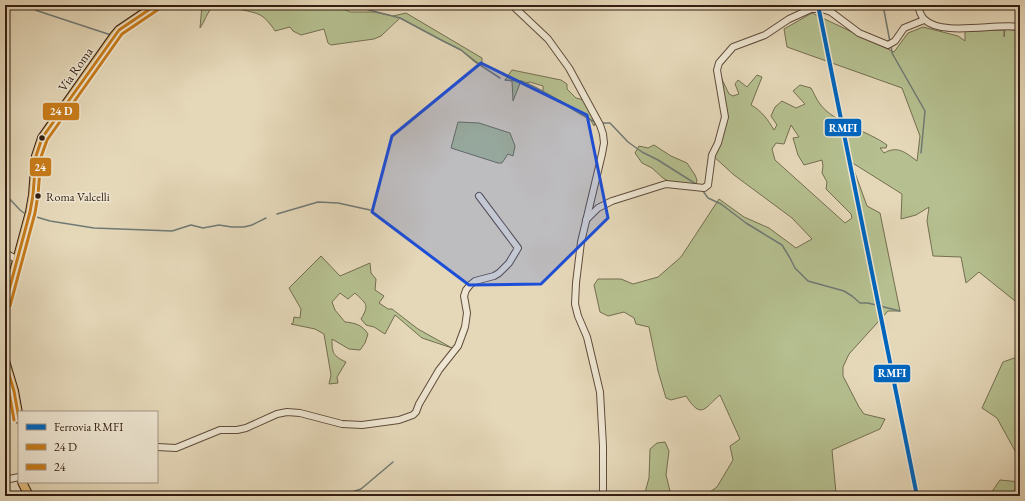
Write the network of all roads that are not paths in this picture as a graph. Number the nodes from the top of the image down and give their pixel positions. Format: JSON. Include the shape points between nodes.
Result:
{"nodes":[{"id":1,"x":156,"y":5,"type":"edge"},
{"id":2,"x":512,"y":5,"type":"edge"},
{"id":3,"x":918,"y":5,"type":"edge"},
{"id":4,"x":924,"y":20,"type":"junction"},
{"id":5,"x":1020,"y":27,"type":"edge"},
{"id":6,"x":479,"y":196,"type":"dead end"},
{"id":7,"x":586,"y":220,"type":"junction"},
{"id":8,"x":5,"y":253,"type":"edge"},
{"id":9,"x":18,"y":260,"type":"junction"},
{"id":10,"x":5,"y":305,"type":"edge"},
{"id":11,"x":5,"y":361,"type":"edge"},
{"id":12,"x":18,"y":413,"type":"edge"},
{"id":13,"x":158,"y":448,"type":"edge"},
{"id":14,"x":18,"y":477,"type":"edge"},
{"id":15,"x":5,"y":480,"type":"edge"},
{"id":16,"x":22,"y":483,"type":"edge"},
{"id":17,"x":29,"y":496,"type":"edge"},
{"id":18,"x":603,"y":496,"type":"edge"}],
"edges":[{"from":1,"to":9,"type":"main road","name":"Via Roma","via":[[119,30],[44,136],[36,156],[33,195]]},
{"from":2,"to":7,"type":"street","via":[[548,40],[569,68],[603,134],[602,154]]},
{"from":3,"to":4,"type":"street"},
{"from":4,"to":5,"type":"street","via":[[930,24],[957,28]]},
{"from":4,"to":7,"type":"street","via":[[904,28],[895,41],[888,45],[859,33],[831,12],[811,9],[789,19],[765,35],[733,47],[719,63],[717,70],[725,117],[712,155],[708,185],[704,188],[666,184],[612,201],[598,208]]},
{"from":6,"to":13,"type":"street","via":[[518,248],[499,273],[475,281],[466,290],[464,296],[467,313],[458,346],[413,415],[399,420],[362,425],[342,424],[287,412],[246,428],[220,430],[176,448]]},
{"from":7,"to":18,"type":"street","via":[[575,304],[600,392]]},
{"from":8,"to":9,"type":"street"},
{"from":9,"to":10,"type":"main road","name":"Via Roma"},
{"from":11,"to":12,"type":"main road"},
{"from":14,"to":15,"type":"street"},
{"from":16,"to":17,"type":"main road"}]}
